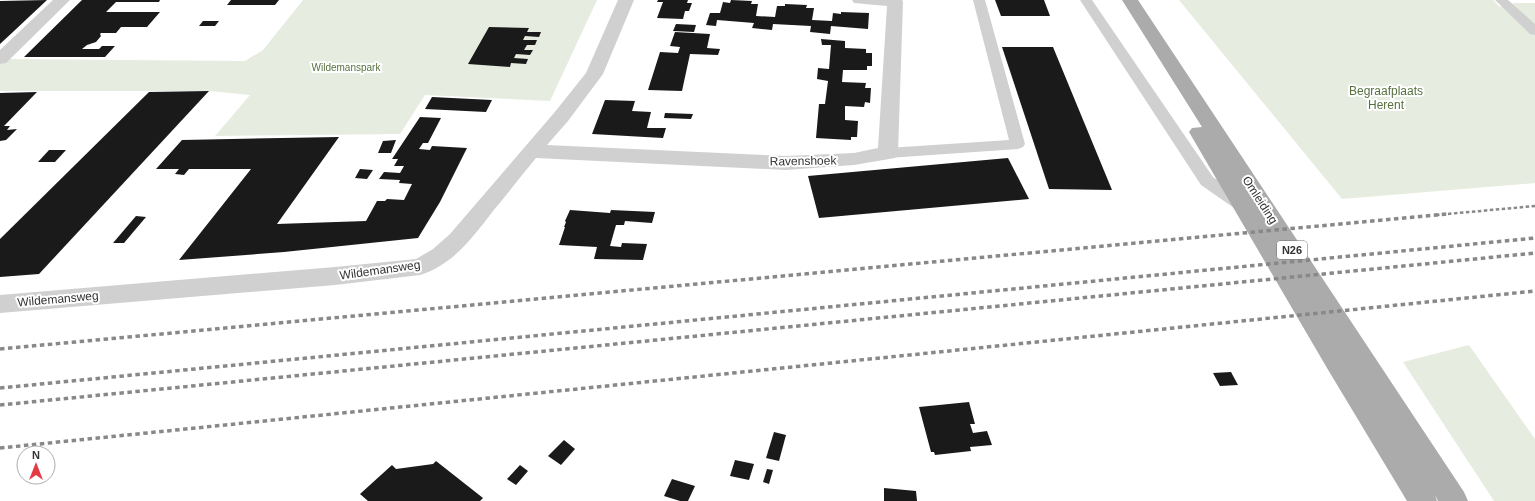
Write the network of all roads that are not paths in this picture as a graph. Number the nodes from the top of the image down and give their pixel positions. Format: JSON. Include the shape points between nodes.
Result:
{"nodes":[{"id":1,"x":62,"y":0,"type":"edge"},
{"id":2,"x":626,"y":0,"type":"edge"},
{"id":3,"x":860,"y":0,"type":"edge"},
{"id":4,"x":979,"y":0,"type":"edge"},
{"id":5,"x":1086,"y":0,"type":"edge"},
{"id":6,"x":1117,"y":0,"type":"edge"},
{"id":7,"x":1130,"y":0,"type":"edge"},
{"id":8,"x":1501,"y":0,"type":"edge"},
{"id":9,"x":1535,"y":30,"type":"edge"},
{"id":10,"x":0,"y":59,"type":"edge"},
{"id":11,"x":531,"y":151,"type":"junction"},
{"id":12,"x":888,"y":154,"type":"junction"},
{"id":13,"x":1243,"y":206,"type":"junction"},
{"id":14,"x":0,"y":304,"type":"edge"},
{"id":15,"x":1423,"y":501,"type":"edge"},
{"id":16,"x":1454,"y":501,"type":"edge"}],
"edges":[{"from":1,"to":10,"type":"street"},
{"from":2,"to":11,"type":"street","name":"Wildemansweg","via":[[594,74]]},
{"from":3,"to":12,"type":"street","via":[[895,2]]},
{"from":4,"to":12,"type":"lane","via":[[1018,144]]},
{"from":5,"to":13,"type":"lane","via":[[1207,181]]},
{"from":6,"to":13,"type":"main road","name":"Omleiding","number":"N26"},
{"from":7,"to":16,"type":"main road","name":"Omleiding","number":"N26"},
{"from":8,"to":9,"type":"lane"},
{"from":11,"to":12,"type":"street","name":"Ravenshoek","via":[[786,163]]},
{"from":11,"to":14,"type":"street","name":"Wildemansweg","via":[[458,240],[441,255],[420,267]]},
{"from":13,"to":15,"type":"main road","name":"Omleiding","number":"N26"}]}
